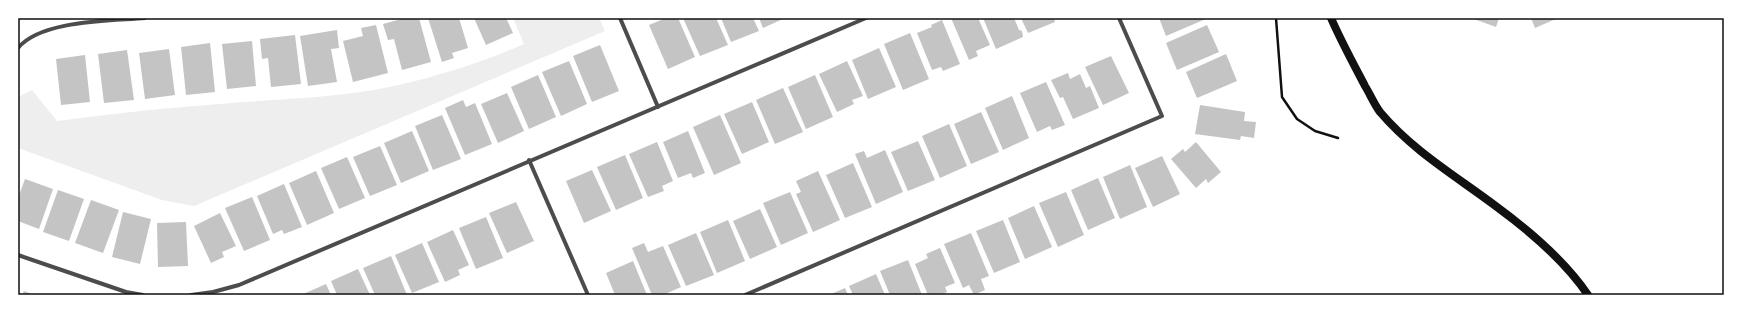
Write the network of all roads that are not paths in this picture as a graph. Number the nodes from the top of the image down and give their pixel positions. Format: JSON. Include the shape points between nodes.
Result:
{"nodes":[{"id":1,"x":145,"y":18,"type":"edge"},
{"id":2,"x":620,"y":18,"type":"edge"},
{"id":3,"x":866,"y":18,"type":"edge"},
{"id":4,"x":1119,"y":18,"type":"edge"},
{"id":5,"x":1331,"y":18,"type":"edge"},
{"id":6,"x":18,"y":48,"type":"edge"},
{"id":7,"x":658,"y":107,"type":"junction"},
{"id":8,"x":529,"y":160,"type":"junction"},
{"id":9,"x":18,"y":255,"type":"edge"},
{"id":10,"x":143,"y":295,"type":"edge"},
{"id":11,"x":191,"y":295,"type":"edge"},
{"id":12,"x":588,"y":295,"type":"edge"},
{"id":13,"x":745,"y":295,"type":"edge"},
{"id":14,"x":1588,"y":295,"type":"edge"}],
"edges":[{"from":1,"to":6,"type":"street","via":[[45,30],[30,37]]},
{"from":2,"to":7,"type":"street"},
{"from":3,"to":7,"type":"street"},
{"from":4,"to":13,"type":"street","via":[[1162,116]]},
{"from":5,"to":14,"type":"main road","via":[[1342,45],[1379,110],[1394,127],[1427,158],[1528,230],[1575,276]]},
{"from":7,"to":8,"type":"street"},
{"from":8,"to":11,"type":"street","via":[[239,286]]},
{"from":8,"to":12,"type":"street"},
{"from":9,"to":10,"type":"street","via":[[126,292]]}]}
